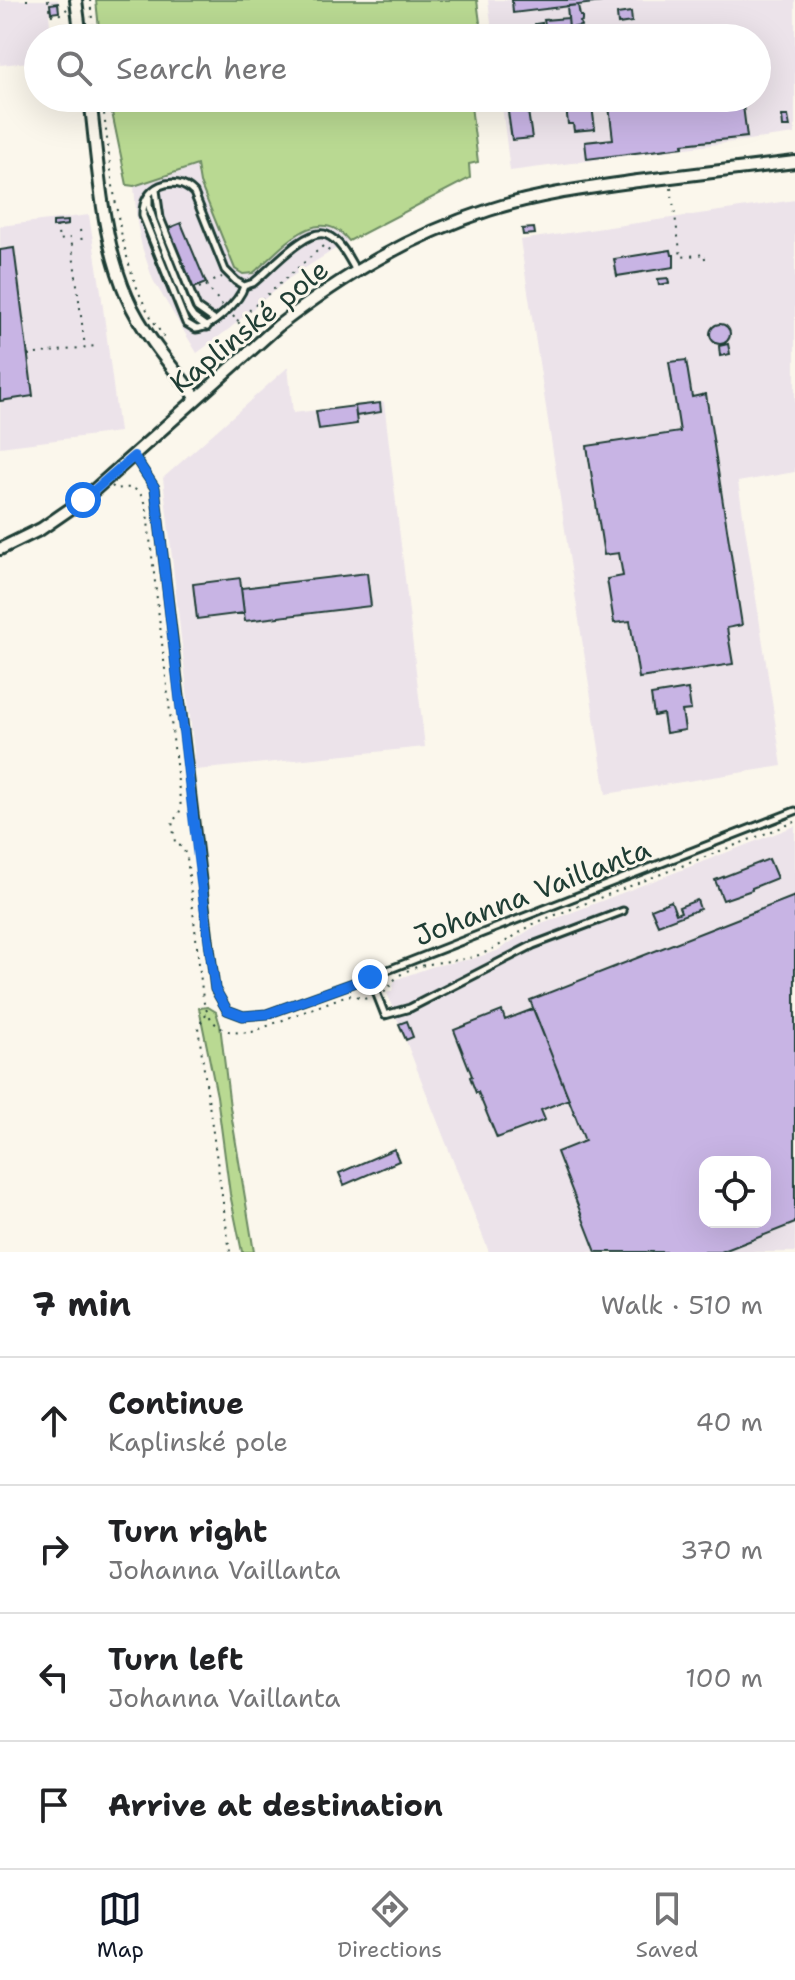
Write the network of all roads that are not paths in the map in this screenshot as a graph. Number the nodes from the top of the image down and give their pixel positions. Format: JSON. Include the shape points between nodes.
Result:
{"nodes":[{"id":1,"x":72,"y":4,"type":"edge"},
{"id":2,"x":77,"y":24,"type":"edge"},
{"id":3,"x":92,"y":112,"type":"edge"},
{"id":4,"x":795,"y":162,"type":"edge"},
{"id":5,"x":156,"y":189,"type":"junction"},
{"id":6,"x":356,"y":271,"type":"junction"},
{"id":7,"x":244,"y":286,"type":"junction"},
{"id":8,"x":214,"y":320,"type":"junction"},
{"id":9,"x":197,"y":398,"type":"junction"},
{"id":10,"x":134,"y":456,"type":"junction"},
{"id":11,"x":0,"y":549,"type":"edge"},
{"id":12,"x":795,"y":811,"type":"edge"},
{"id":13,"x":623,"y":911,"type":"dead end"},
{"id":14,"x":370,"y":977,"type":"junction"}],
"edges":[{"from":1,"to":2,"type":"street"},
{"from":3,"to":9,"type":"street","via":[[107,227],[127,299]]},
{"from":4,"to":6,"type":"street","name":"Kaplinské pole","via":[[567,191],[491,209],[405,244]]},
{"from":5,"to":7,"type":"lane","via":[[170,183],[190,188],[228,273]]},
{"from":5,"to":8,"type":"lane","via":[[160,218],[197,308]]},
{"from":5,"to":8,"type":"lane","via":[[144,200],[143,216],[180,310],[196,329]]},
{"from":6,"to":7,"type":"lane","via":[[335,241],[316,234]]},
{"from":6,"to":9,"type":"street","name":"Kaplinské pole","via":[[278,326]]},
{"from":7,"to":8,"type":"lane","via":[[238,299]]},
{"from":9,"to":10,"type":"street","name":"Kaplinské pole"},
{"from":10,"to":11,"type":"street","name":"Kaplinské pole","via":[[51,523]]},
{"from":10,"to":14,"type":"lane","name":"Johanna Vaillanta","via":[[155,488],[215,989],[227,1010],[243,1016],[267,1014]]},
{"from":12,"to":14,"type":"lane","name":"Johanna Vaillanta"},
{"from":13,"to":14,"type":"lane","via":[[533,945],[410,1008],[385,1015]]}]}
